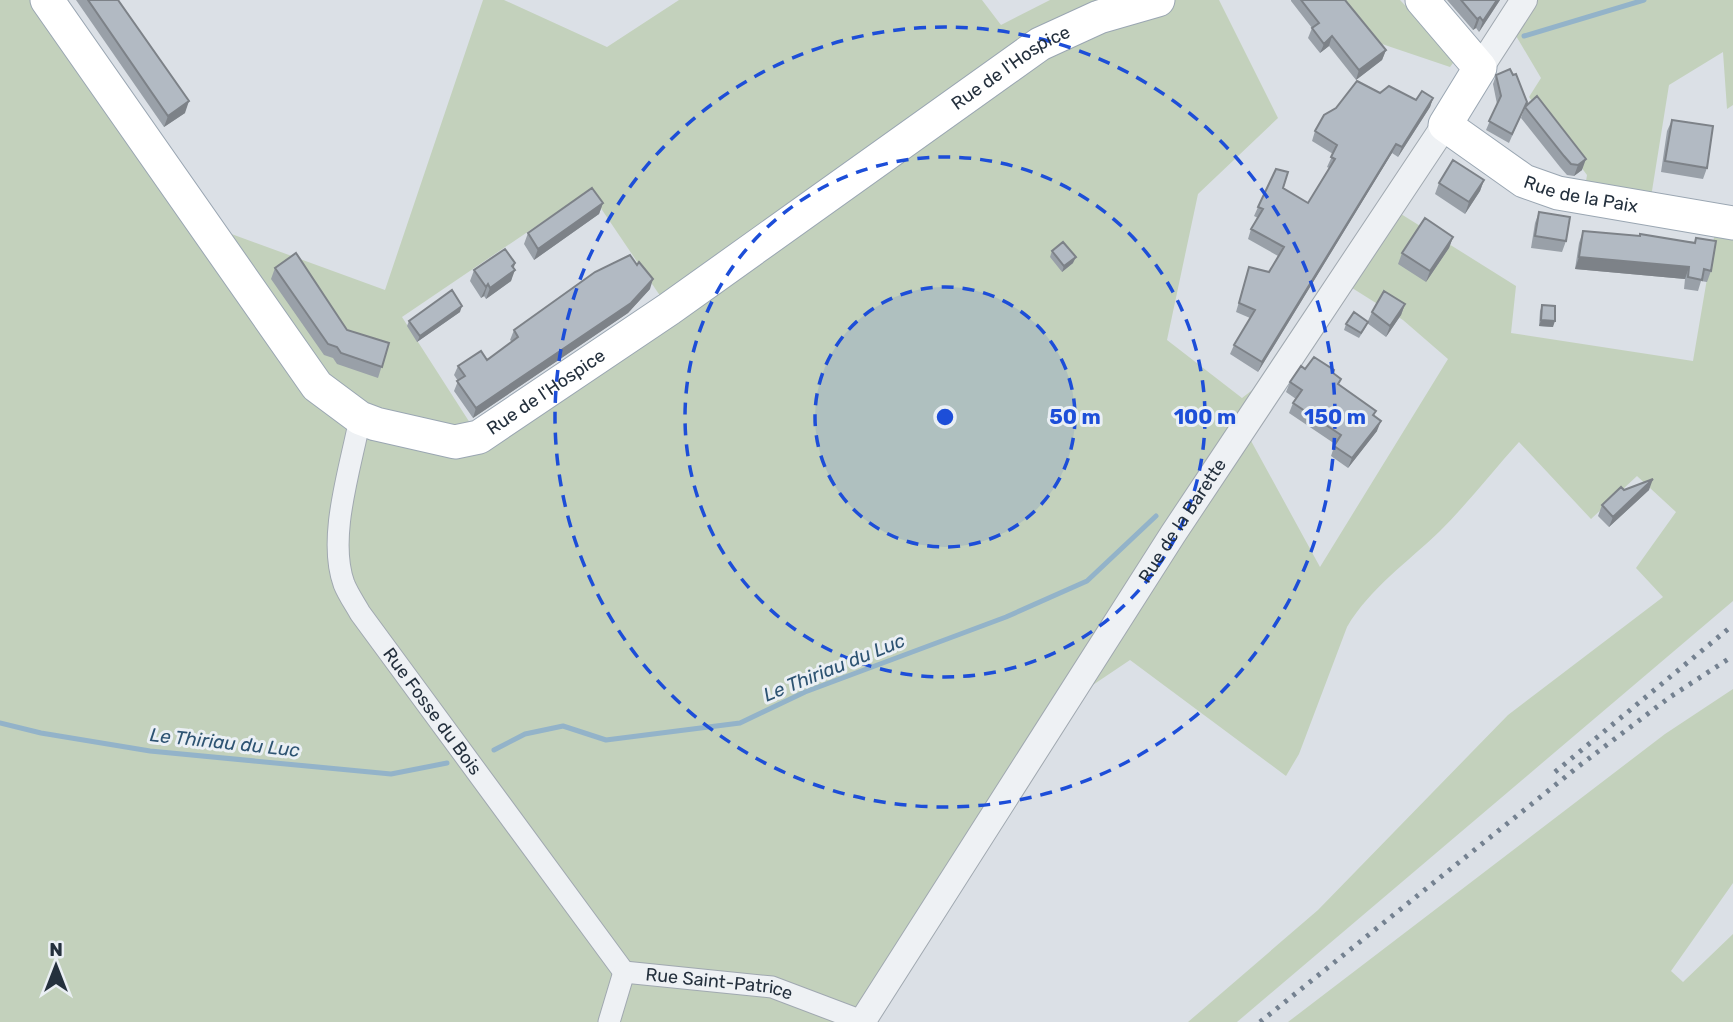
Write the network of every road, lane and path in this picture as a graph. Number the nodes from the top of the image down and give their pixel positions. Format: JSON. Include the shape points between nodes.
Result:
{"nodes":[{"id":1,"x":47,"y":0,"type":"edge"},
{"id":2,"x":1158,"y":0,"type":"edge"},
{"id":3,"x":1422,"y":0,"type":"edge"},
{"id":4,"x":1524,"y":0,"type":"edge"},
{"id":5,"x":1480,"y":68,"type":"junction"},
{"id":6,"x":1445,"y":125,"type":"junction"},
{"id":7,"x":1733,"y":223,"type":"edge"},
{"id":8,"x":360,"y":418,"type":"junction"},
{"id":9,"x":624,"y":972,"type":"junction"},
{"id":10,"x":866,"y":1019,"type":"edge"},
{"id":11,"x":609,"y":1022,"type":"edge"}],
"edges":[{"from":1,"to":8,"type":"main road","name":"Rue de l'Hospice","via":[[317,386]]},
{"from":2,"to":8,"type":"main road","name":"Rue de l'Hospice","via":[[1100,17],[1040,44],[669,309],[480,437],[455,442]]},
{"from":3,"to":5,"type":"main road"},
{"from":4,"to":5,"type":"street","name":"Rue de la Barette"},
{"from":5,"to":6,"type":"main road","name":"Rue de la Barette"},
{"from":6,"to":7,"type":"main road","name":"Rue de la Paix","via":[[1524,181],[1558,193]]},
{"from":6,"to":10,"type":"street","name":"Rue de la Barette","via":[[1173,534]]},
{"from":8,"to":9,"type":"street","name":"Rue Fosse du Bois","via":[[339,530],[338,556],[345,584],[360,613]]},
{"from":9,"to":10,"type":"street","name":"Rue Saint-Patrice","via":[[772,987]]},
{"from":9,"to":11,"type":"street","name":"Rue Saint-Patrice"}]}
